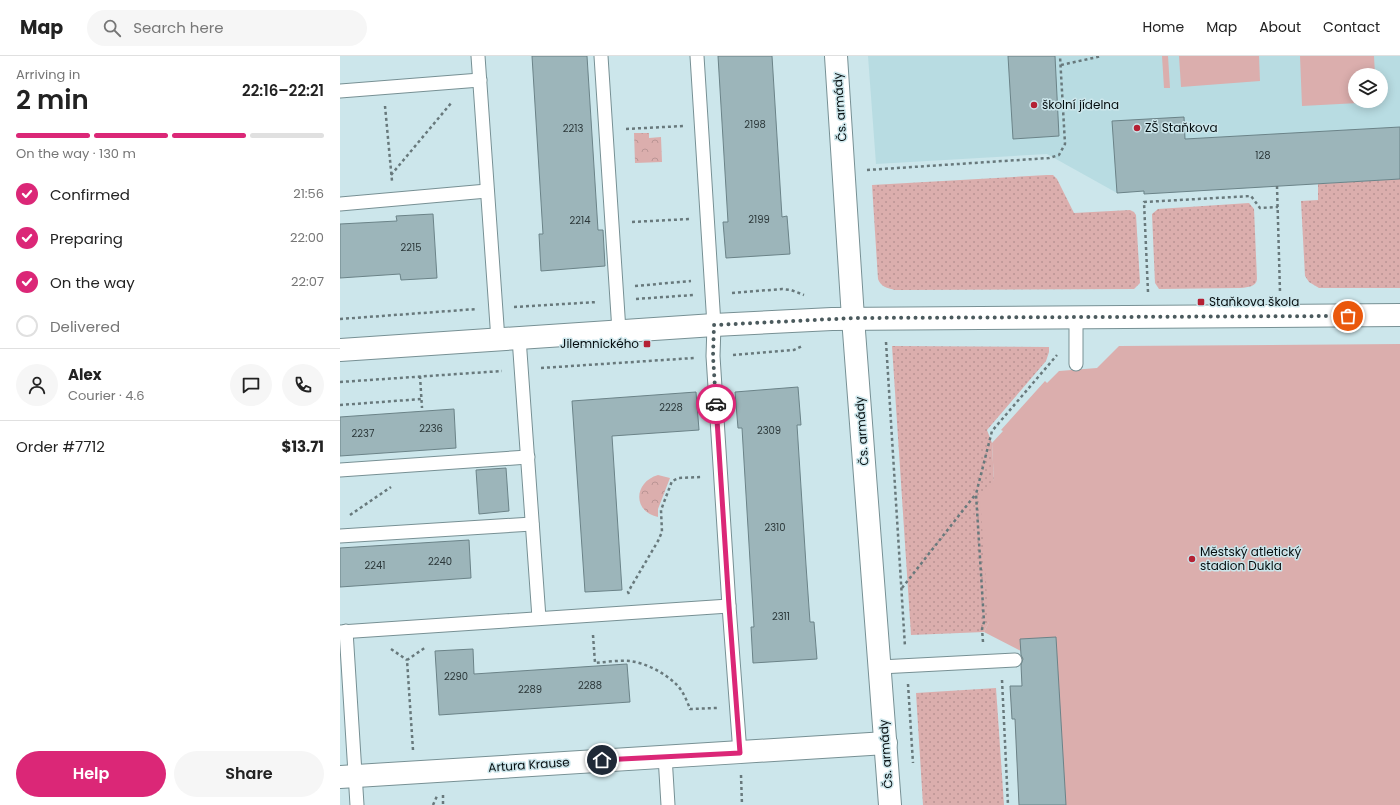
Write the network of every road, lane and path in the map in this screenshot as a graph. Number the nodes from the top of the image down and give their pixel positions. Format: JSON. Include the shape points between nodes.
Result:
{"nodes":[{"id":1,"x":478,"y":56,"type":"edge"},
{"id":2,"x":601,"y":56,"type":"edge"},
{"id":3,"x":697,"y":56,"type":"edge"},
{"id":4,"x":836,"y":56,"type":"edge"},
{"id":5,"x":1060,"y":56,"type":"edge"},
{"id":6,"x":1102,"y":56,"type":"edge"},
{"id":7,"x":1061,"y":65,"type":"junction"},
{"id":8,"x":474,"y":81,"type":"junction"},
{"id":9,"x":383,"y":88,"type":"junction"},
{"id":10,"x":340,"y":91,"type":"edge"},
{"id":11,"x":701,"y":125,"type":"junction"},
{"id":12,"x":605,"y":130,"type":"junction"},
{"id":13,"x":867,"y":170,"type":"dead end"},
{"id":14,"x":391,"y":175,"type":"junction"},
{"id":15,"x":1277,"y":186,"type":"dead end"},
{"id":16,"x":487,"y":191,"type":"junction"},
{"id":17,"x":393,"y":199,"type":"junction"},
{"id":18,"x":340,"y":204,"type":"edge"},
{"id":19,"x":1278,"y":207,"type":"junction"},
{"id":20,"x":707,"y":218,"type":"junction"},
{"id":21,"x":612,"y":223,"type":"junction"},
{"id":22,"x":711,"y":280,"type":"junction"},
{"id":23,"x":791,"y":290,"type":"dead end"},
{"id":24,"x":617,"y":294,"type":"junction"},
{"id":25,"x":712,"y":294,"type":"junction"},
{"id":26,"x":1280,"y":294,"type":"dead end"},
{"id":27,"x":1148,"y":295,"type":"dead end"},
{"id":28,"x":496,"y":308,"type":"junction"},
{"id":29,"x":1400,"y":315,"type":"edge"},
{"id":30,"x":1076,"y":317,"type":"junction"},
{"id":31,"x":854,"y":318,"type":"junction"},
{"id":32,"x":884,"y":318,"type":"junction"},
{"id":33,"x":340,"y":319,"type":"edge"},
{"id":34,"x":714,"y":325,"type":"junction"},
{"id":35,"x":620,"y":331,"type":"junction"},
{"id":36,"x":509,"y":339,"type":"junction"},
{"id":37,"x":340,"y":350,"type":"edge"},
{"id":38,"x":1059,"y":352,"type":"dead end"},
{"id":39,"x":1076,"y":364,"type":"dead end"},
{"id":40,"x":420,"y":376,"type":"dead end"},
{"id":41,"x":422,"y":399,"type":"junction"},
{"id":42,"x":340,"y":405,"type":"edge"},
{"id":43,"x":422,"y":408,"type":"dead end"},
{"id":44,"x":528,"y":457,"type":"junction"},
{"id":45,"x":422,"y":465,"type":"junction"},
{"id":46,"x":340,"y":470,"type":"edge"},
{"id":47,"x":721,"y":476,"type":"junction"},
{"id":48,"x":976,"y":494,"type":"junction"},
{"id":49,"x":346,"y":518,"type":"dead end"},
{"id":50,"x":532,"y":524,"type":"junction"},
{"id":51,"x":340,"y":536,"type":"edge"},
{"id":52,"x":902,"y":589,"type":"junction"},
{"id":53,"x":729,"y":606,"type":"junction"},
{"id":54,"x":629,"y":612,"type":"junction"},
{"id":55,"x":592,"y":615,"type":"junction"},
{"id":56,"x":538,"y":618,"type":"junction"},
{"id":57,"x":457,"y":624,"type":"junction"},
{"id":58,"x":343,"y":631,"type":"edge"},
{"id":59,"x":1015,"y":660,"type":"dead end"},
{"id":60,"x":1001,"y":661,"type":"junction"},
{"id":61,"x":984,"y":662,"type":"junction"},
{"id":62,"x":907,"y":666,"type":"junction"},
{"id":63,"x":880,"y":667,"type":"junction"},
{"id":64,"x":736,"y":707,"type":"junction"},
{"id":65,"x":886,"y":743,"type":"junction"},
{"id":66,"x":912,"y":750,"type":"dead end"},
{"id":67,"x":740,"y":753,"type":"junction"},
{"id":68,"x":665,"y":756,"type":"junction"},
{"id":69,"x":415,"y":772,"type":"junction"},
{"id":70,"x":348,"y":777,"type":"edge"},
{"id":71,"x":357,"y":805,"type":"edge"},
{"id":72,"x":668,"y":805,"type":"edge"},
{"id":73,"x":742,"y":805,"type":"edge"},
{"id":74,"x":890,"y":805,"type":"edge"},
{"id":75,"x":1008,"y":805,"type":"edge"}],
"edges":[{"from":1,"to":8,"type":"lane"},
{"from":2,"to":12,"type":"lane"},
{"from":3,"to":11,"type":"lane"},
{"from":4,"to":31,"type":"street","name":"Čs. armády"},
{"from":5,"to":7,"type":"path"},
{"from":6,"to":7,"type":"path"},
{"from":7,"to":13,"type":"path","via":[[1065,144],[1059,155],[1049,158]]},
{"from":8,"to":9,"type":"lane"},
{"from":8,"to":14,"type":"path"},
{"from":8,"to":16,"type":"lane"},
{"from":9,"to":10,"type":"lane"},
{"from":9,"to":14,"type":"path"},
{"from":11,"to":12,"type":"path"},
{"from":11,"to":20,"type":"lane"},
{"from":12,"to":21,"type":"lane"},
{"from":14,"to":17,"type":"path"},
{"from":15,"to":19,"type":"path"},
{"from":16,"to":17,"type":"lane"},
{"from":16,"to":28,"type":"lane"},
{"from":17,"to":18,"type":"lane"},
{"from":19,"to":26,"type":"path"},
{"from":19,"to":27,"type":"path","via":[[1260,208],[1251,196],[1144,202]]},
{"from":20,"to":21,"type":"path"},
{"from":20,"to":22,"type":"lane"},
{"from":21,"to":24,"type":"lane"},
{"from":22,"to":24,"type":"path","via":[[659,283]]},
{"from":22,"to":25,"type":"lane"},
{"from":23,"to":25,"type":"path"},
{"from":24,"to":25,"type":"path"},
{"from":24,"to":28,"type":"path"},
{"from":24,"to":35,"type":"lane"},
{"from":25,"to":34,"type":"lane"},
{"from":28,"to":33,"type":"path"},
{"from":28,"to":36,"type":"lane"},
{"from":29,"to":30,"type":"street"},
{"from":30,"to":32,"type":"street"},
{"from":30,"to":39,"type":"lane"},
{"from":31,"to":32,"type":"street"},
{"from":31,"to":34,"type":"street"},
{"from":31,"to":63,"type":"street","name":"Čs. armády"},
{"from":32,"to":52,"type":"path"},
{"from":34,"to":35,"type":"street"},
{"from":34,"to":47,"type":"lane","via":[[713,356]]},
{"from":35,"to":36,"type":"street"},
{"from":36,"to":37,"type":"street"},
{"from":36,"to":44,"type":"lane"},
{"from":38,"to":48,"type":"path","via":[[992,431]]},
{"from":40,"to":41,"type":"path"},
{"from":41,"to":42,"type":"path"},
{"from":41,"to":43,"type":"path"},
{"from":44,"to":45,"type":"lane"},
{"from":44,"to":50,"type":"lane"},
{"from":45,"to":46,"type":"lane"},
{"from":45,"to":49,"type":"path"},
{"from":47,"to":53,"type":"lane"},
{"from":47,"to":54,"type":"path","via":[[679,478],[672,481],[661,510],[662,532],[628,592]]},
{"from":48,"to":52,"type":"path"},
{"from":48,"to":61,"type":"path"},
{"from":50,"to":51,"type":"lane"},
{"from":50,"to":56,"type":"lane"},
{"from":52,"to":62,"type":"path"},
{"from":53,"to":54,"type":"lane"},
{"from":53,"to":64,"type":"lane"},
{"from":54,"to":55,"type":"lane"},
{"from":55,"to":56,"type":"lane"},
{"from":55,"to":64,"type":"path","via":[[595,663],[629,661],[646,665],[678,685],[690,709]]},
{"from":56,"to":57,"type":"lane"},
{"from":57,"to":58,"type":"lane"},
{"from":57,"to":69,"type":"path","via":[[407,660]]},
{"from":58,"to":70,"type":"lane"},
{"from":59,"to":60,"type":"lane"},
{"from":60,"to":61,"type":"lane"},
{"from":60,"to":75,"type":"path"},
{"from":61,"to":62,"type":"lane"},
{"from":62,"to":63,"type":"lane"},
{"from":62,"to":66,"type":"path"},
{"from":63,"to":65,"type":"street","name":"Čs. armády"},
{"from":64,"to":67,"type":"lane"},
{"from":65,"to":67,"type":"street","name":"Artura Krause"},
{"from":65,"to":74,"type":"street","name":"Čs. armády"},
{"from":67,"to":68,"type":"street","name":"Artura Krause"},
{"from":67,"to":73,"type":"path"},
{"from":68,"to":69,"type":"street","name":"Artura Krause"},
{"from":68,"to":72,"type":"lane"},
{"from":69,"to":70,"type":"street","name":"Artura Krause"},
{"from":70,"to":71,"type":"lane"}]}
